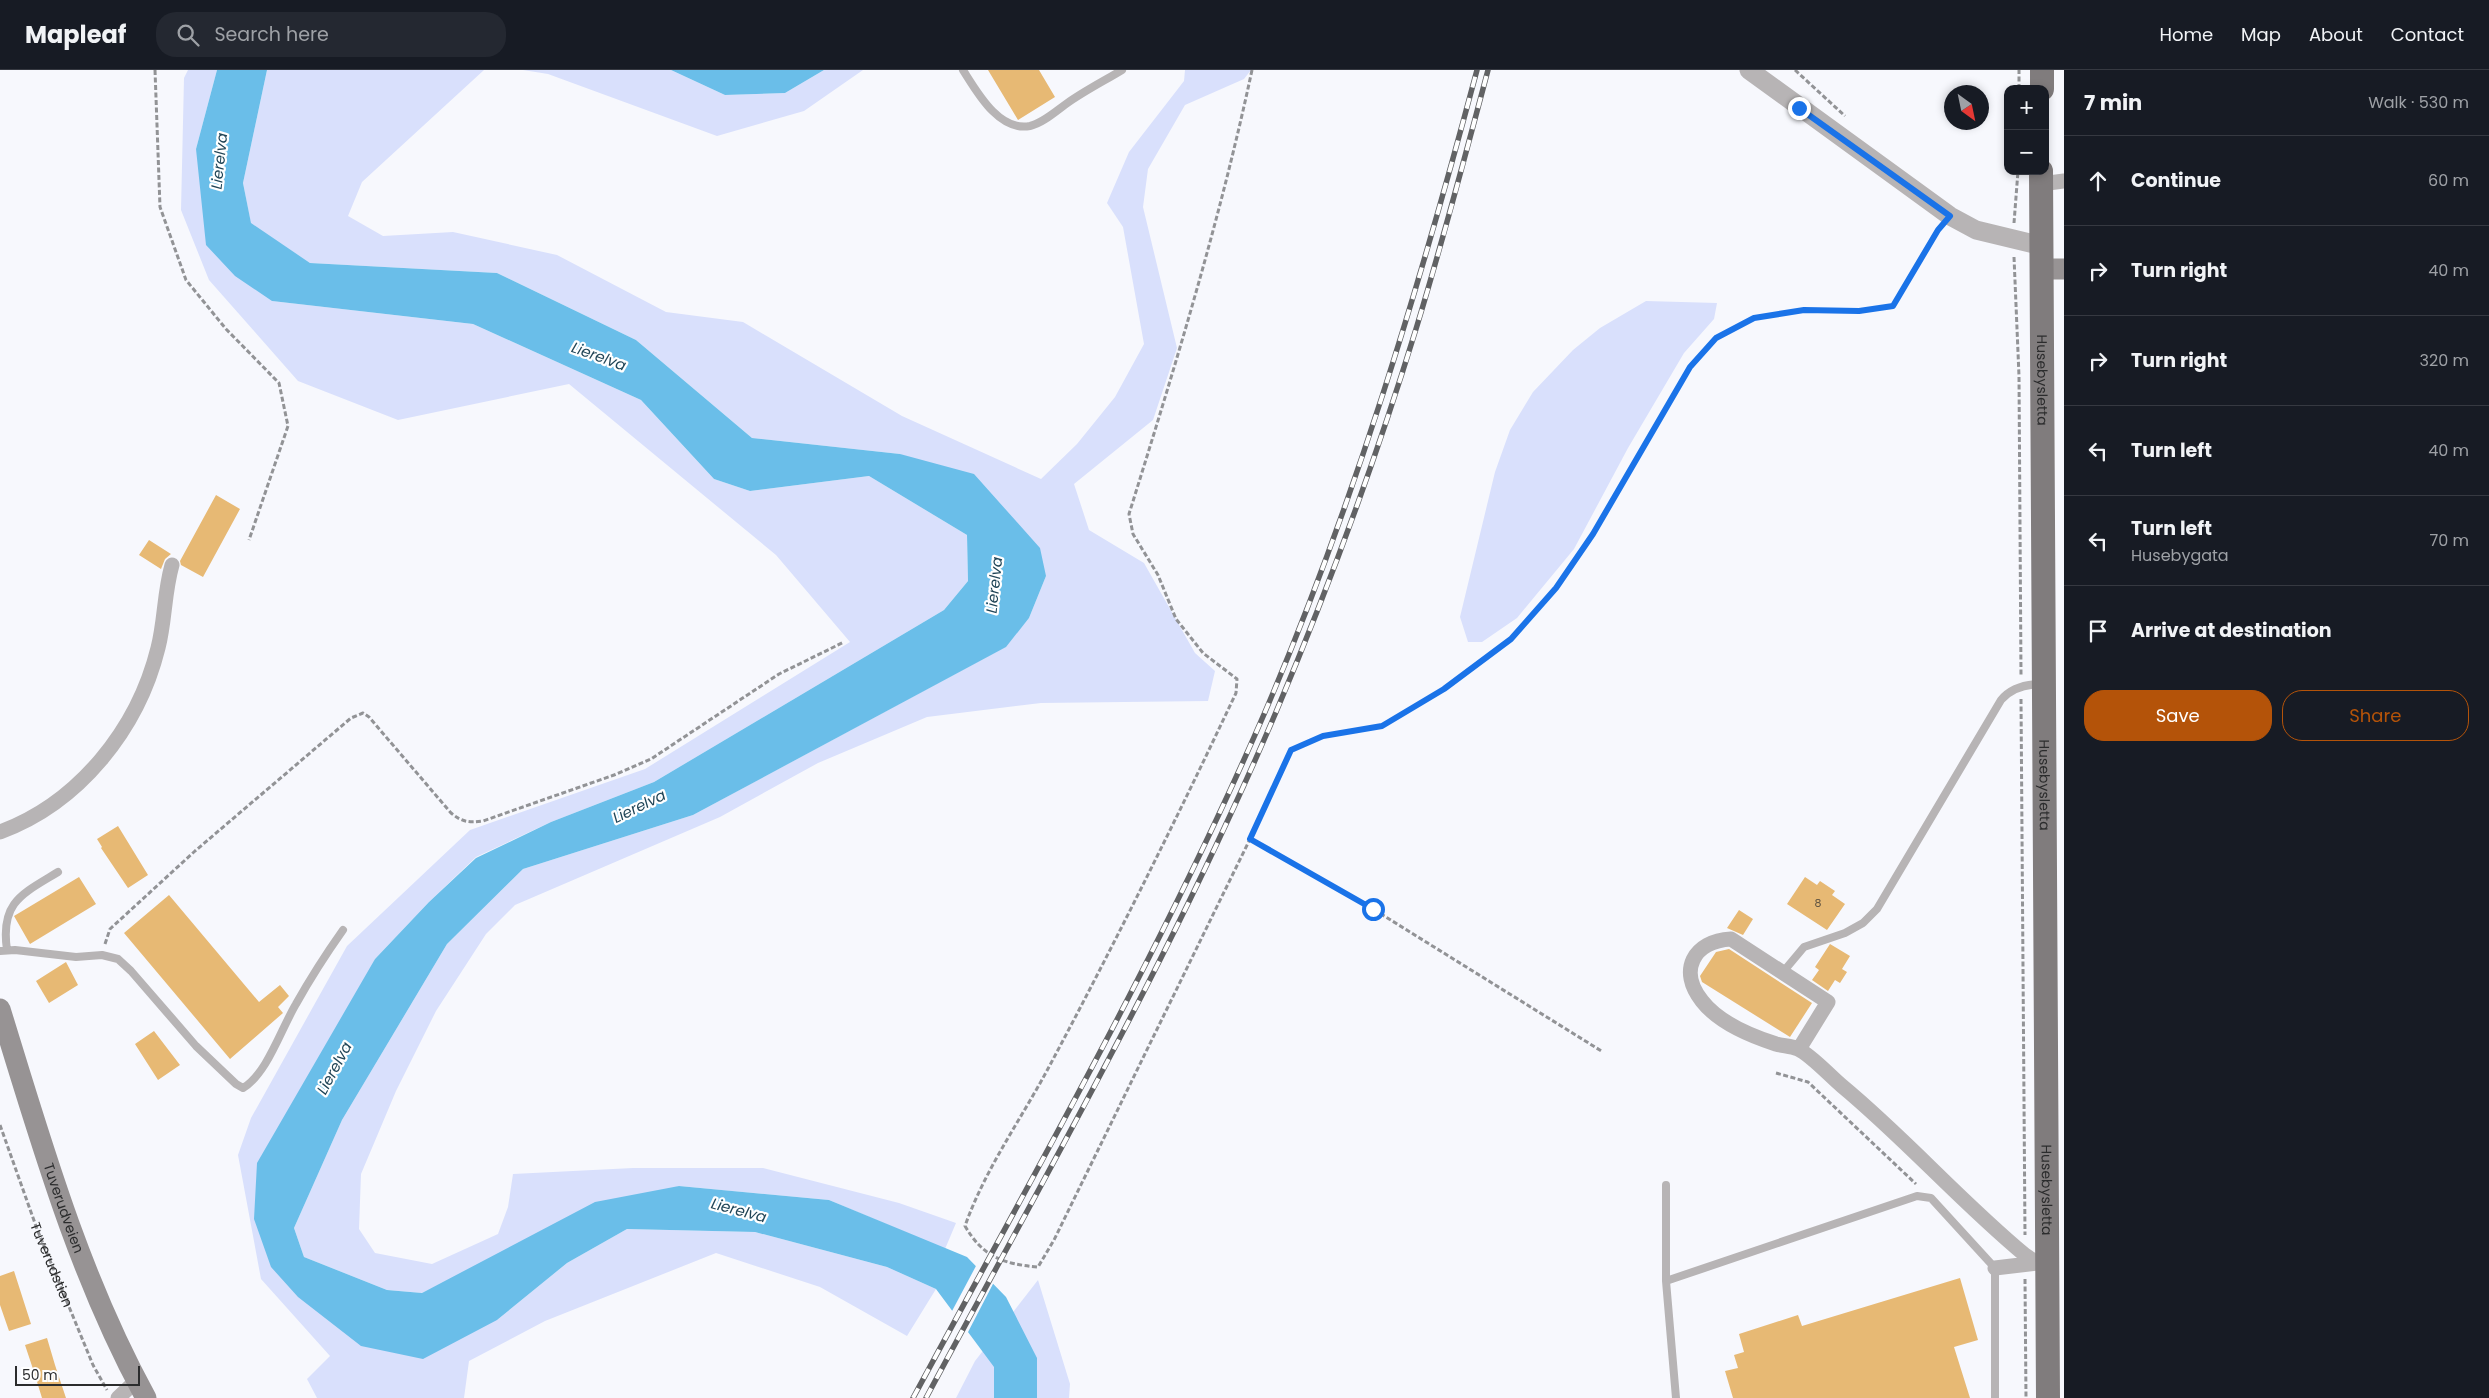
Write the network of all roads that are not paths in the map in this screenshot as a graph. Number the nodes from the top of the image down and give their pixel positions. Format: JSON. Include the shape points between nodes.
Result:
{"nodes":[{"id":1,"x":963,"y":70,"type":"edge"},
{"id":2,"x":1122,"y":70,"type":"edge"},
{"id":3,"x":1749,"y":70,"type":"edge"},
{"id":4,"x":2042,"y":70,"type":"edge"},
{"id":5,"x":2042,"y":85,"type":"edge"},
{"id":6,"x":2049,"y":179,"type":"edge"},
{"id":7,"x":2049,"y":261,"type":"edge"},
{"id":8,"x":172,"y":565,"type":"dead end"},
{"id":9,"x":2044,"y":684,"type":"junction"},
{"id":10,"x":0,"y":832,"type":"edge"},
{"id":11,"x":58,"y":872,"type":"dead end"},
{"id":12,"x":343,"y":930,"type":"dead end"},
{"id":13,"x":3,"y":951,"type":"edge"},
{"id":14,"x":1783,"y":972,"type":"junction"},
{"id":15,"x":0,"y":1009,"type":"edge"},
{"id":16,"x":1799,"y":1049,"type":"junction"},
{"id":17,"x":1666,"y":1185,"type":"dead end"},
{"id":18,"x":2033,"y":1261,"type":"junction"},
{"id":19,"x":1994,"y":1268,"type":"junction"},
{"id":20,"x":1666,"y":1281,"type":"junction"},
{"id":21,"x":142,"y":1389,"type":"edge"},
{"id":22,"x":114,"y":1396,"type":"edge"},
{"id":23,"x":1676,"y":1398,"type":"edge"},
{"id":24,"x":1995,"y":1398,"type":"edge"},
{"id":25,"x":2048,"y":1398,"type":"edge"}],
"edges":[{"from":1,"to":2,"type":"lane","via":[[996,114],[1022,126],[1036,124]]},
{"from":3,"to":7,"type":"street","via":[[1950,216],[1976,230],[2013,238]]},
{"from":4,"to":5,"type":"main road"},
{"from":6,"to":7,"type":"main road","name":"Husebysletta"},
{"from":7,"to":9,"type":"main road","name":"Husebysletta"},
{"from":8,"to":10,"type":"street","via":[[158,650],[147,681],[122,730],[91,772],[69,792],[27,820]]},
{"from":9,"to":14,"type":"lane","via":[[2021,687],[2006,694],[1877,909],[1863,923],[1845,933],[1804,947]]},
{"from":9,"to":18,"type":"main road","name":"Husebysletta"},
{"from":11,"to":13,"type":"lane","via":[[13,902],[4,924]]},
{"from":12,"to":13,"type":"lane","via":[[296,1004],[265,1063],[251,1084],[243,1088],[196,1046],[118,959],[102,954],[76,957]]},
{"from":14,"to":16,"type":"street","via":[[1828,1002]]},
{"from":14,"to":16,"type":"street","via":[[1731,939],[1705,945],[1695,955],[1690,976],[1702,1002],[1719,1016],[1761,1039]]},
{"from":15,"to":21,"type":"main road","name":"Tuverudveien","via":[[69,1226],[91,1282]]},
{"from":16,"to":18,"type":"street","via":[[1900,1137]]},
{"from":17,"to":20,"type":"lane"},
{"from":18,"to":19,"type":"street"},
{"from":18,"to":25,"type":"main road","name":"Husebysletta"},
{"from":19,"to":20,"type":"lane","via":[[1931,1198],[1917,1196]]},
{"from":19,"to":24,"type":"lane"},
{"from":20,"to":23,"type":"lane"},
{"from":21,"to":22,"type":"street"}]}
